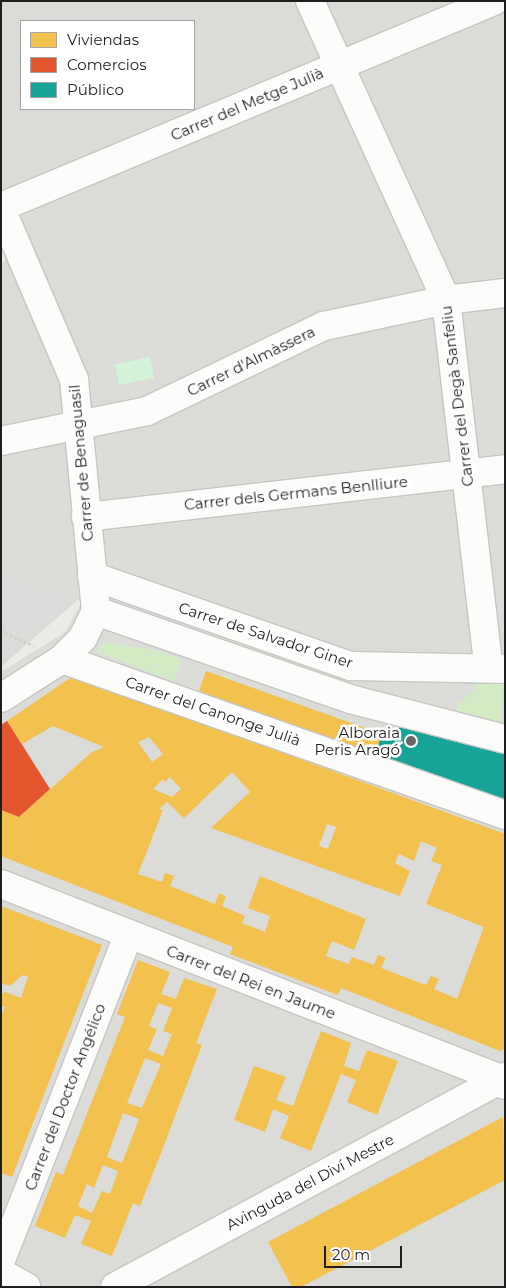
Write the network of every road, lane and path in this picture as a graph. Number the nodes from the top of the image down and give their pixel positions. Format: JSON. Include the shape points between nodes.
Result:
{"nodes":[{"id":1,"x":310,"y":1,"type":"edge"},
{"id":2,"x":494,"y":1,"type":"edge"},
{"id":3,"x":339,"y":66,"type":"junction"},
{"id":4,"x":1,"y":208,"type":"edge"},
{"id":5,"x":505,"y":293,"type":"edge"},
{"id":6,"x":446,"y":300,"type":"junction"},
{"id":7,"x":78,"y":427,"type":"junction"},
{"id":8,"x":1,"y":441,"type":"edge"},
{"id":9,"x":505,"y":469,"type":"edge"},
{"id":10,"x":466,"y":474,"type":"junction"},
{"id":11,"x":86,"y":517,"type":"junction"},
{"id":12,"x":92,"y":576,"type":"junction"},
{"id":13,"x":96,"y":611,"type":"junction"},
{"id":14,"x":62,"y":659,"type":"junction"},
{"id":15,"x":497,"y":669,"type":"edge"},
{"id":16,"x":1,"y":698,"type":"edge"},
{"id":17,"x":505,"y":739,"type":"edge"},
{"id":18,"x":505,"y":815,"type":"edge"},
{"id":19,"x":1,"y":884,"type":"edge"},
{"id":20,"x":129,"y":934,"type":"junction"},
{"id":21,"x":504,"y":1080,"type":"edge"},
{"id":22,"x":1,"y":1260,"type":"edge"},
{"id":23,"x":1,"y":1273,"type":"edge"},
{"id":24,"x":26,"y":1287,"type":"edge"},
{"id":25,"x":115,"y":1287,"type":"edge"}],
"edges":[{"from":1,"to":3,"type":"street","name":"Carrer del Degà Sanfeliu"},
{"from":2,"to":3,"type":"street","name":"Carrer del Metge Julià"},
{"from":3,"to":4,"type":"street","name":"Carrer del Metge Julià"},
{"from":3,"to":6,"type":"street","name":"Carrer del Degà Sanfeliu"},
{"from":4,"to":7,"type":"street","name":"Carrer de Benaguasil","via":[[74,379]]},
{"from":5,"to":6,"type":"street","name":"Carrer d'Almàssera"},
{"from":6,"to":7,"type":"street","name":"Carrer d'Almàssera","via":[[324,326],[147,411]]},
{"from":6,"to":10,"type":"street","name":"Carrer del Degà Sanfeliu"},
{"from":7,"to":8,"type":"street","name":"Carrer d'Almàssera"},
{"from":7,"to":11,"type":"street","name":"Carrer de Benaguasil"},
{"from":9,"to":10,"type":"street","name":"Carrer dels Germans Benlliure"},
{"from":10,"to":11,"type":"street","name":"Carrer dels Germans Benlliure"},
{"from":10,"to":15,"type":"street","name":"Carrer del Degà Sanfeliu"},
{"from":11,"to":12,"type":"street","name":"Carrer de Benaguasil"},
{"from":12,"to":13,"type":"street","name":"Carrer de Benaguasil"},
{"from":12,"to":15,"type":"street","name":"Carrer de Salvador Giner","via":[[351,666]]},
{"from":13,"to":14,"type":"street","via":[[83,638]]},
{"from":13,"to":17,"type":"street","via":[[350,699]]},
{"from":14,"to":16,"type":"street"},
{"from":14,"to":18,"type":"street","name":"Carrer del Canonge Julià"},
{"from":19,"to":20,"type":"street","name":"Carrer del Rei en Jaume"},
{"from":20,"to":21,"type":"street","name":"Carrer del Rei en Jaume"},
{"from":20,"to":22,"type":"street","name":"Carrer del Doctor Angélico"},
{"from":21,"to":25,"type":"street","name":"Avinguda del Diví Mestre"},
{"from":23,"to":24,"type":"street"}]}
